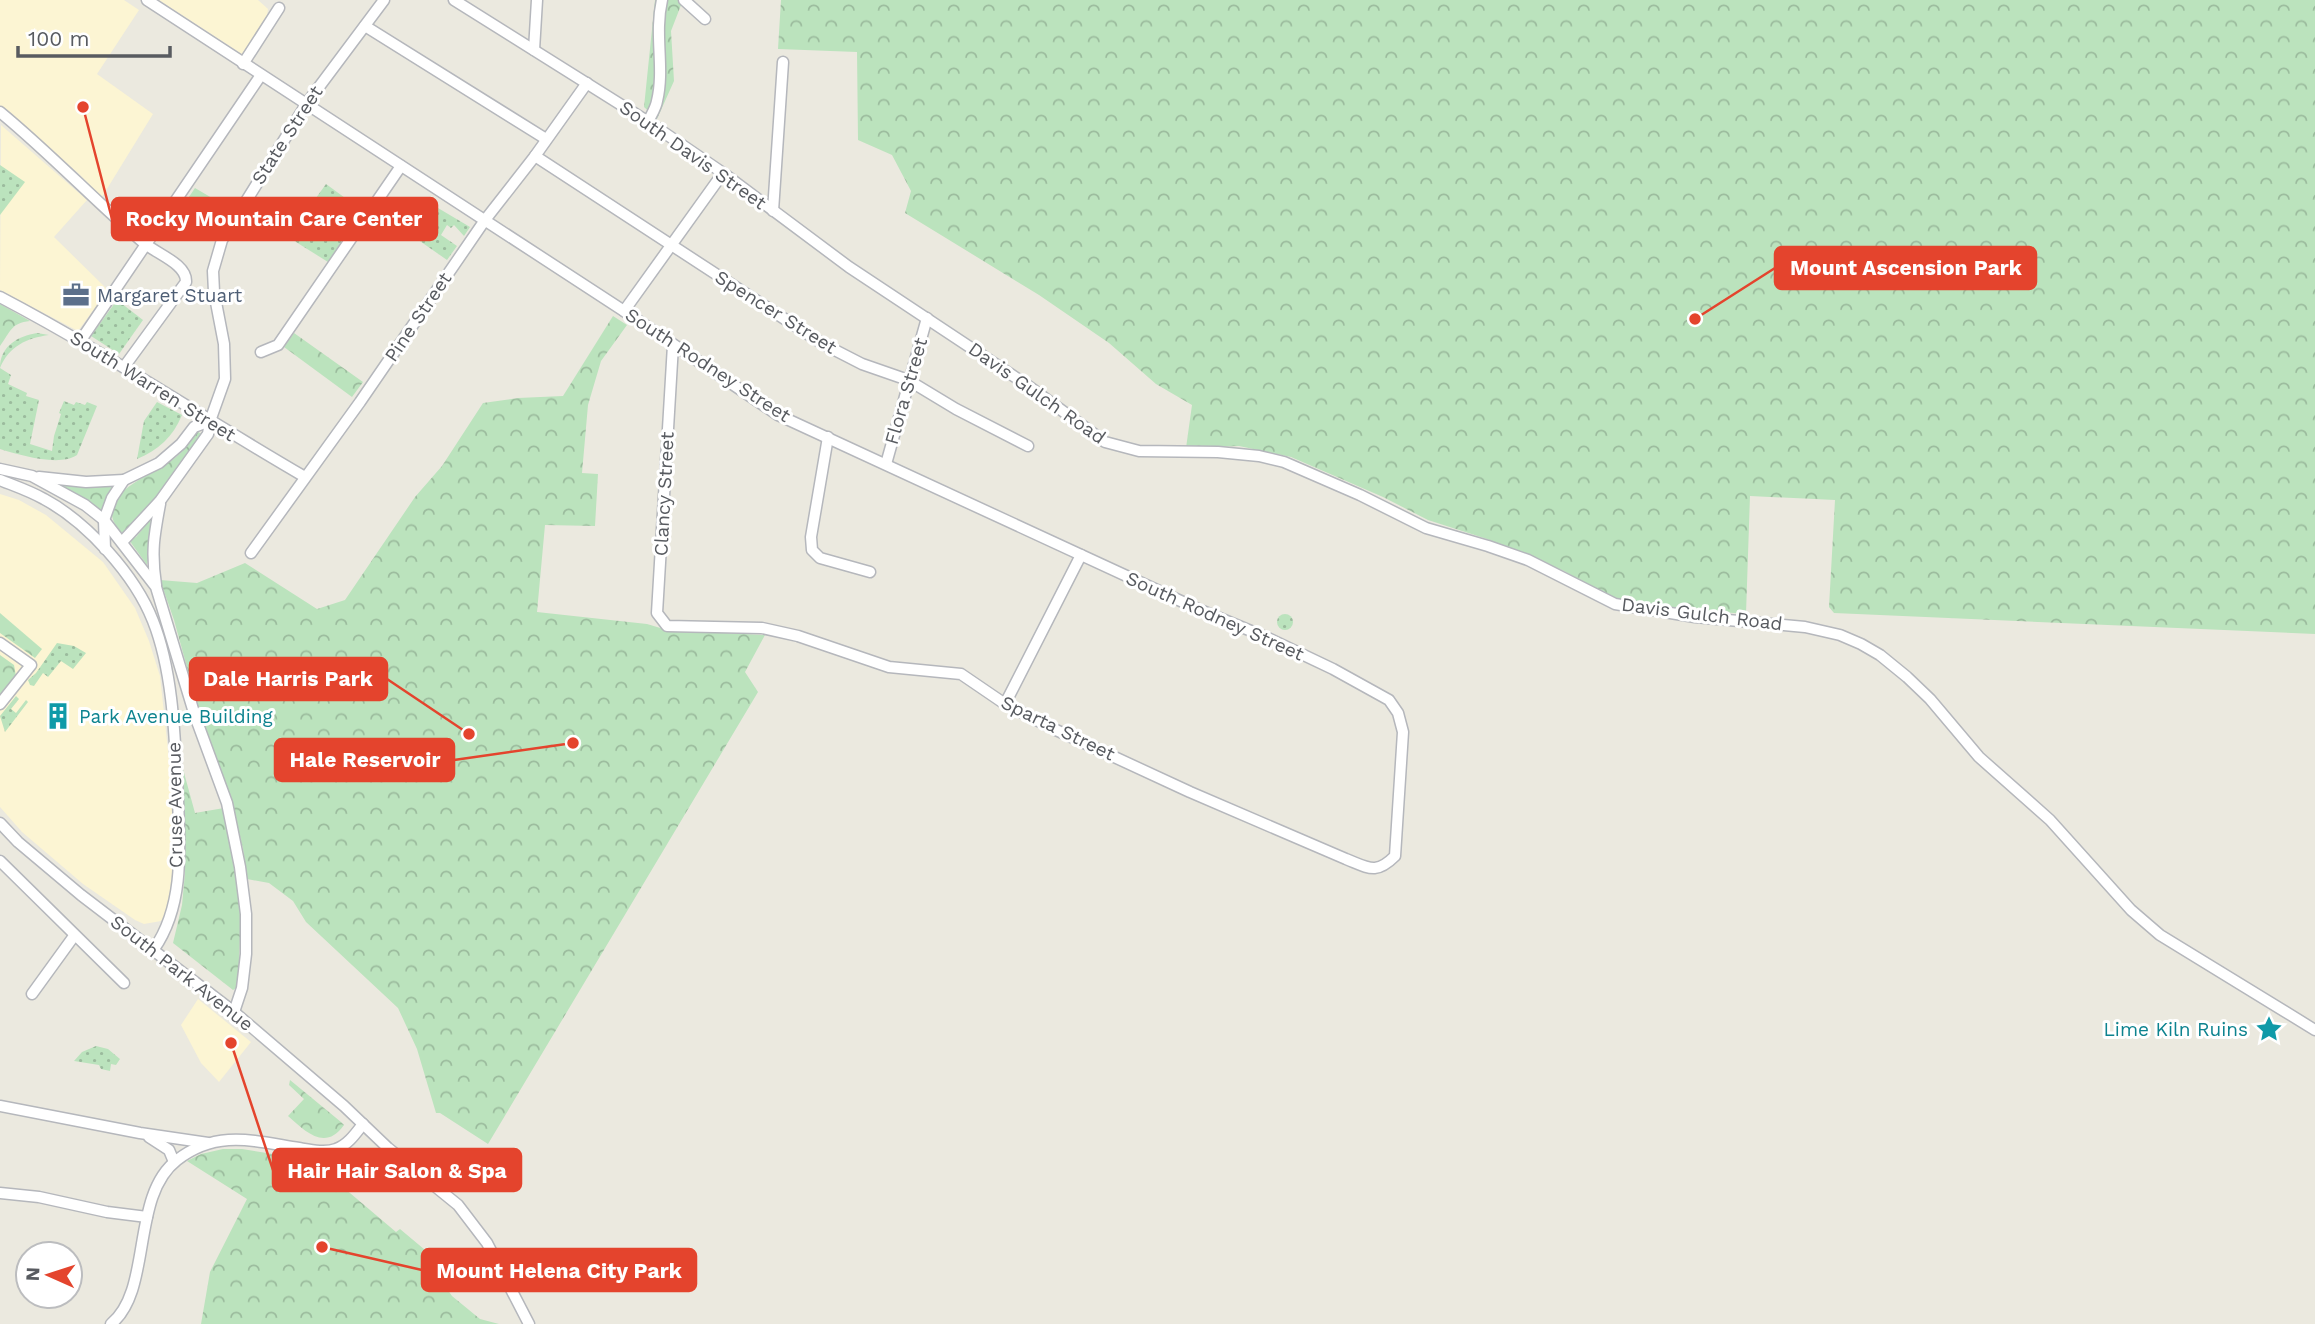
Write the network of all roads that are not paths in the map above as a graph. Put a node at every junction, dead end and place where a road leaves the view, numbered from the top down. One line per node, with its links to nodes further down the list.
1 (147, 0): 12 (street, South Rodney Street)
2 (384, 0): 9 (street, State Street)
3 (454, 0): 10 (street, South Davis Street)
4 (537, 0): 10 (street)
5 (662, 0): 17 (street)
6 (684, 0): 8 (street)
7 (279, 8): 12 (street)
8 (705, 19)
9 (365, 26): 15 (street, State Street); 18 (street)
10 (534, 50): 14 (street, South Davis Street)
11 (783, 62): 22 (street)
12 (243, 64): 13 (street, South Rodney Street)
13 (261, 75): 15 (street, South Rodney Street); 25 (street)
14 (587, 83): 17 (street, South Davis Street); 18 (street, Pine Street)
15 (307, 103): 20 (street, South Rodney Street); 34 (street, State Street)
16 (0, 112): 25 (street)
17 (648, 122): 21 (street, South Davis Street)
18 (546, 139): 19 (street, Pine Street)
19 (535, 156): 23 (street, Pine Street); 24 (street, Spencer Street)
20 (401, 166): 23 (street, South Rodney Street); 31 (street)
21 (723, 173): 22 (street, South Davis Street); 24 (street)
22 (773, 211): 28 (street, South Davis Street)
23 (485, 220): 27 (street, South Rodney Street); 40 (street, Pine Street)
24 (670, 244): 27 (street); 33 (street, Spencer Street)
25 (147, 246): 29 (street); 32 (street)
26 (0, 298): 29 (street, South Warren Street)
27 (624, 311): 30 (street, South Rodney Street)
28 (927, 318): 33 (street, Flora Street); 63 (street, Davis Gulch Road)
29 (81, 340): 32 (street, South Warren Street)
30 (673, 345): 35 (street, South Rodney Street); 51 (street, Clancy Street)
31 (261, 352)
32 (124, 368): 34 (street, South Warren Street)
33 (908, 380): 36 (street, Spencer Street); 37 (street, Flora Street)
34 (210, 421): 40 (street, South Warren Street); 42 (street); 43 (street, State Street)
35 (828, 437): 37 (street, South Rodney Street); 49 (street)
36 (1028, 446)
37 (886, 464): 48 (street, South Rodney Street)
38 (0, 469): 39 (street)
39 (32, 476): 42 (street); 44 (street)
40 (305, 477): 47 (street, Pine Street)
41 (0, 480): 45 (street, Cruse Avenue)
42 (124, 480): 44 (street)
43 (160, 501): 46 (street, State Street); 50 (street)
44 (104, 520): 45 (street); 46 (street)
45 (101, 542): 46 (street); 59 (street, Cruse Avenue)
46 (122, 542): 50 (street)
47 (251, 553)
48 (1081, 555): 54 (street); 57 (street, South Rodney Street)
49 (870, 572)
50 (156, 587): 62 (street, Cruse Avenue)
51 (680, 626): 54 (street, Sparta Street)
52 (0, 643): 53 (street)
53 (0, 704)
54 (1005, 704): 57 (street, Sparta Street)
55 (0, 822): 59 (street, South Park Avenue)
56 (0, 861): 58 (street)
57 (1384, 868)
58 (74, 936): 60 (street); 61 (street)
59 (154, 949): 62 (street, South Park Avenue)
60 (124, 983)
61 (32, 994)
62 (234, 1012): 65 (street, South Park Avenue)
63 (2315, 1030)
64 (0, 1106): 66 (street)
65 (363, 1124): 67 (street); 72 (street, South Park Avenue)
66 (140, 1133): 67 (street); 68 (street)
67 (210, 1143): 68 (street)
68 (174, 1162): 70 (street)
69 (0, 1193): 70 (street)
70 (147, 1217): 71 (street)
71 (111, 1324)
72 (529, 1324)

